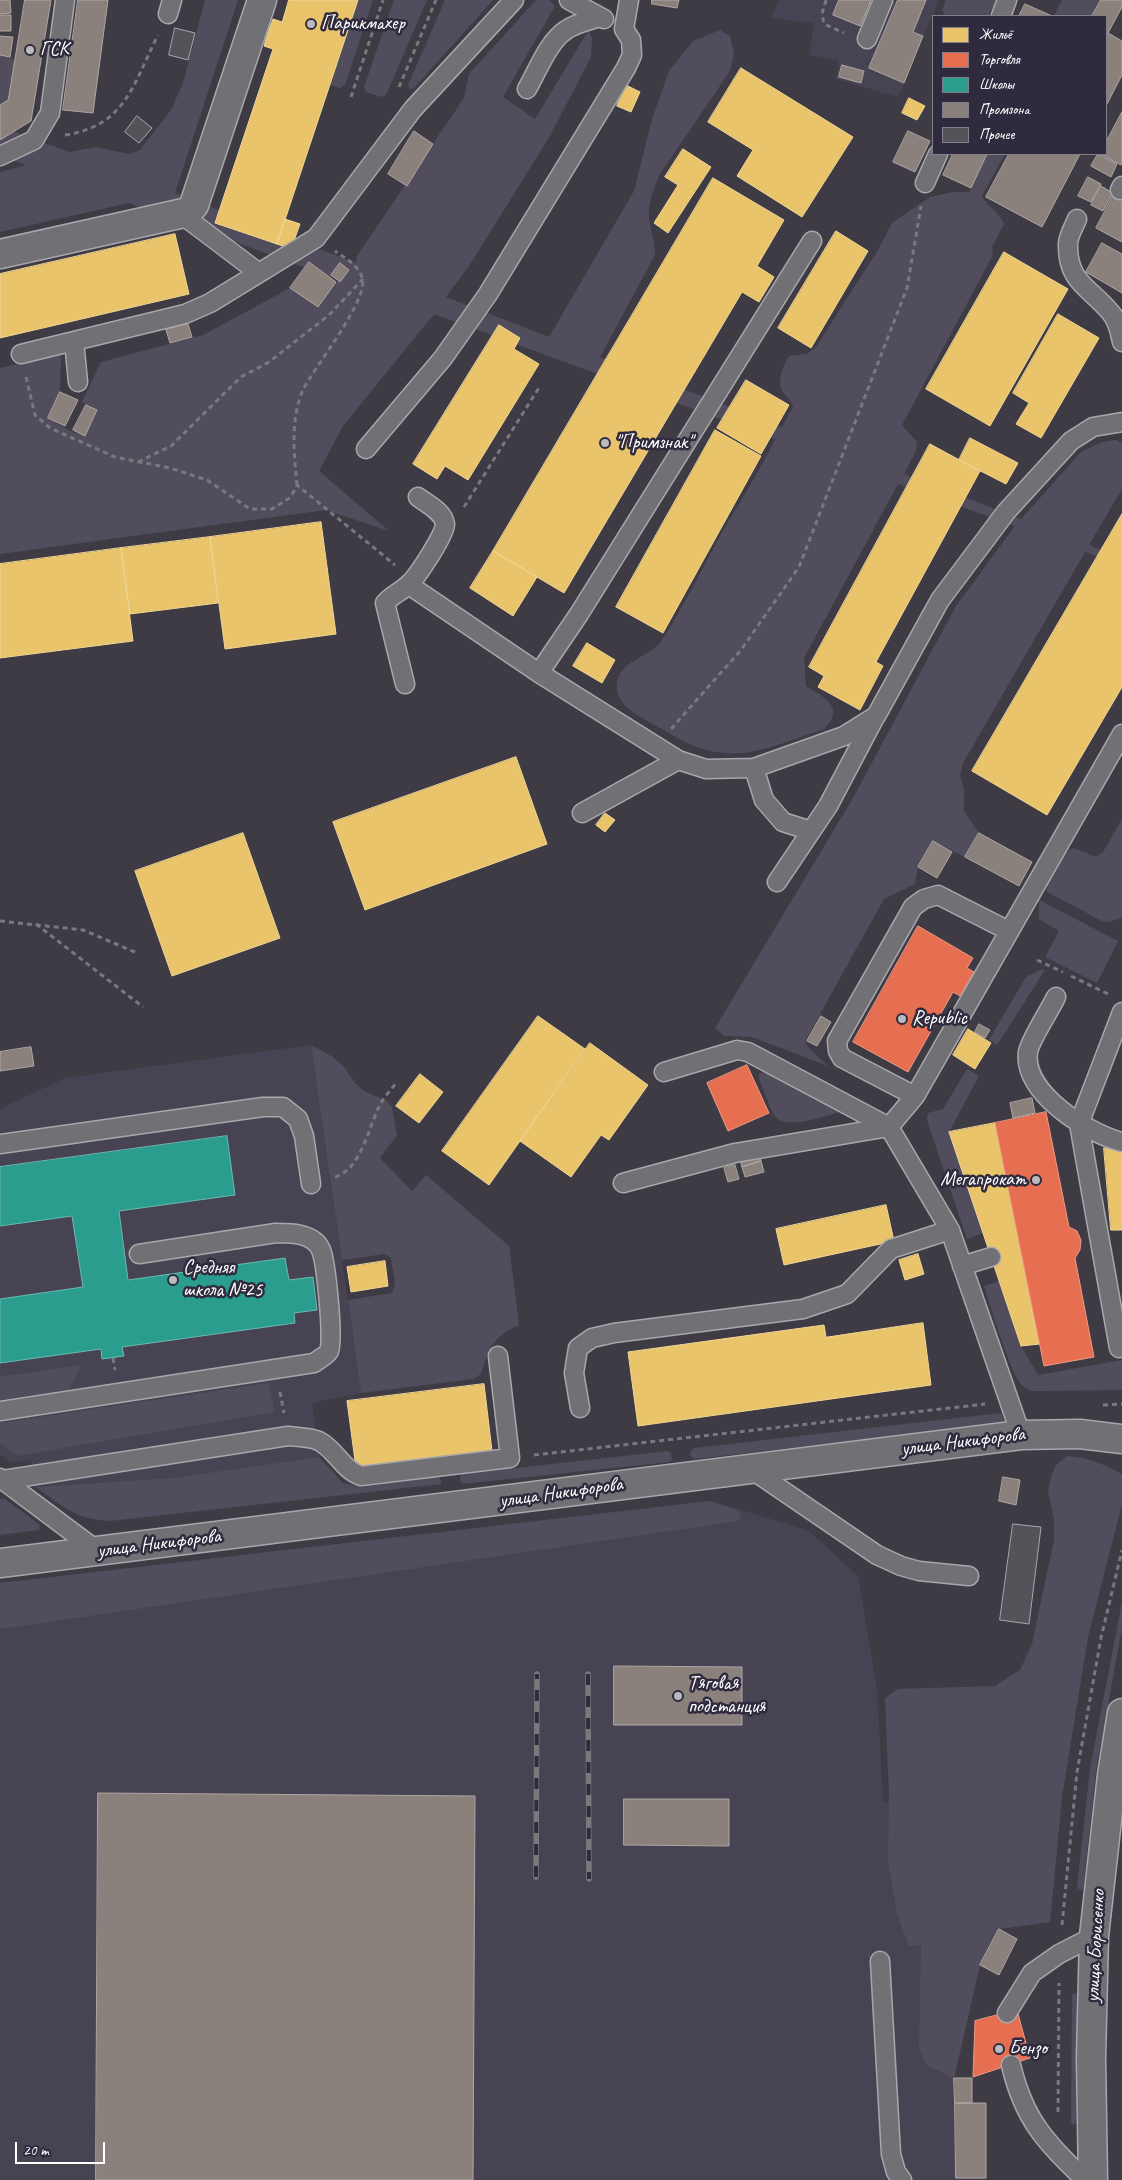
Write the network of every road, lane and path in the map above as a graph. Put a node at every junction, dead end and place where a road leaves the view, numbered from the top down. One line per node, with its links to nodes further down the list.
1 (65, 0): 19 (lane)
2 (262, 0): 23 (main road)
3 (383, 0): 18 (path)
4 (436, 0): 17 (path)
5 (514, 0): 28 (lane)
6 (569, 0): 13 (lane)
7 (629, 0): 14 (lane)
8 (826, 0): 15 (path)
9 (884, 0): 15 (lane)
10 (1008, 0): 12 (lane)
11 (170, 7): 19 (path)
12 (1001, 15)
13 (600, 17): 14 (lane); 16 (lane)
14 (624, 29): 36 (lane)
15 (867, 39)
16 (527, 89)
17 (397, 90)
18 (351, 97)
19 (34, 140): 21 (lane)
20 (938, 155): 22 (lane)
21 (0, 156)
22 (925, 183): 46 (path)
23 (181, 214): 27 (main road); 28 (lane)
24 (1077, 219): 31 (lane)
25 (812, 241): 42 (lane)
26 (335, 251): 29 (path)
27 (0, 254)
28 (259, 273): 30 (lane)
29 (363, 279): 37 (path); 38 (path)
30 (74, 341): 32 (lane); 33 (lane)
31 (1122, 342)
32 (21, 354): 37 (path)
33 (78, 382)
34 (540, 386): 40 (path)
35 (1122, 422): 44 (lane)
36 (366, 449)
37 (138, 462): 38 (path)
38 (297, 485): 41 (path)
39 (418, 497): 40 (lane)
40 (445, 524): 41 (lane)
41 (411, 581): 42 (lane); 43 (lane)
42 (539, 673): 46 (lane)
43 (404, 684)
44 (876, 716): 48 (lane); 50 (lane)
45 (1122, 734): 54 (lane)
46 (656, 746): 47 (lane)
47 (678, 760): 48 (lane); 49 (lane)
48 (754, 768): 50 (lane)
49 (582, 812)
50 (811, 831): 51 (lane)
51 (777, 882)
52 (0, 920): 53 (path)
53 (35, 923): 55 (path); 59 (path)
54 (1010, 931): 63 (lane); 63 (lane)
55 (135, 952)
56 (1037, 960): 57 (path)
57 (1114, 996)
58 (1056, 997): 64 (lane)
59 (143, 1007)
60 (1122, 1012): 64 (lane)
61 (664, 1072): 65 (lane)
62 (396, 1082): 69 (path)
63 (915, 1096): 65 (lane)
64 (1079, 1124): 66 (lane); 74 (lane)
65 (889, 1127): 68 (lane); 70 (lane)
66 (1122, 1142)
67 (0, 1144): 69 (lane)
68 (623, 1183)
69 (311, 1184)
70 (950, 1230): 73 (lane); 77 (lane)
71 (139, 1254): 78 (lane)
72 (991, 1257): 73 (lane)
73 (962, 1266): 79 (lane)
74 (1118, 1348)
75 (498, 1356): 81 (lane)
76 (992, 1403): 81 (path)
77 (580, 1408)
78 (0, 1411)
79 (1021, 1435): 80 (main road, улица Никифорова); 82 (main road, улица Никифорова)
80 (1122, 1439)
81 (510, 1458): 83 (lane)
82 (751, 1469): 84 (main road, улица Никифорова); 86 (lane)
83 (1, 1479): 84 (lane)
84 (99, 1552): 85 (main road, улица Никифорова)
85 (0, 1563)
86 (969, 1576)
87 (1122, 1713): 88 (main road, улица Борисенко)
88 (1117, 1776): 89 (main road, улица Борисенко)
89 (1094, 1936): 91 (lane); 95 (main road, улица Борисенко)
90 (880, 1961): 93 (lane)
91 (1008, 2013)
92 (1011, 2065): 94 (lane)
93 (902, 2180)
94 (1084, 2180)
95 (1093, 2180)

